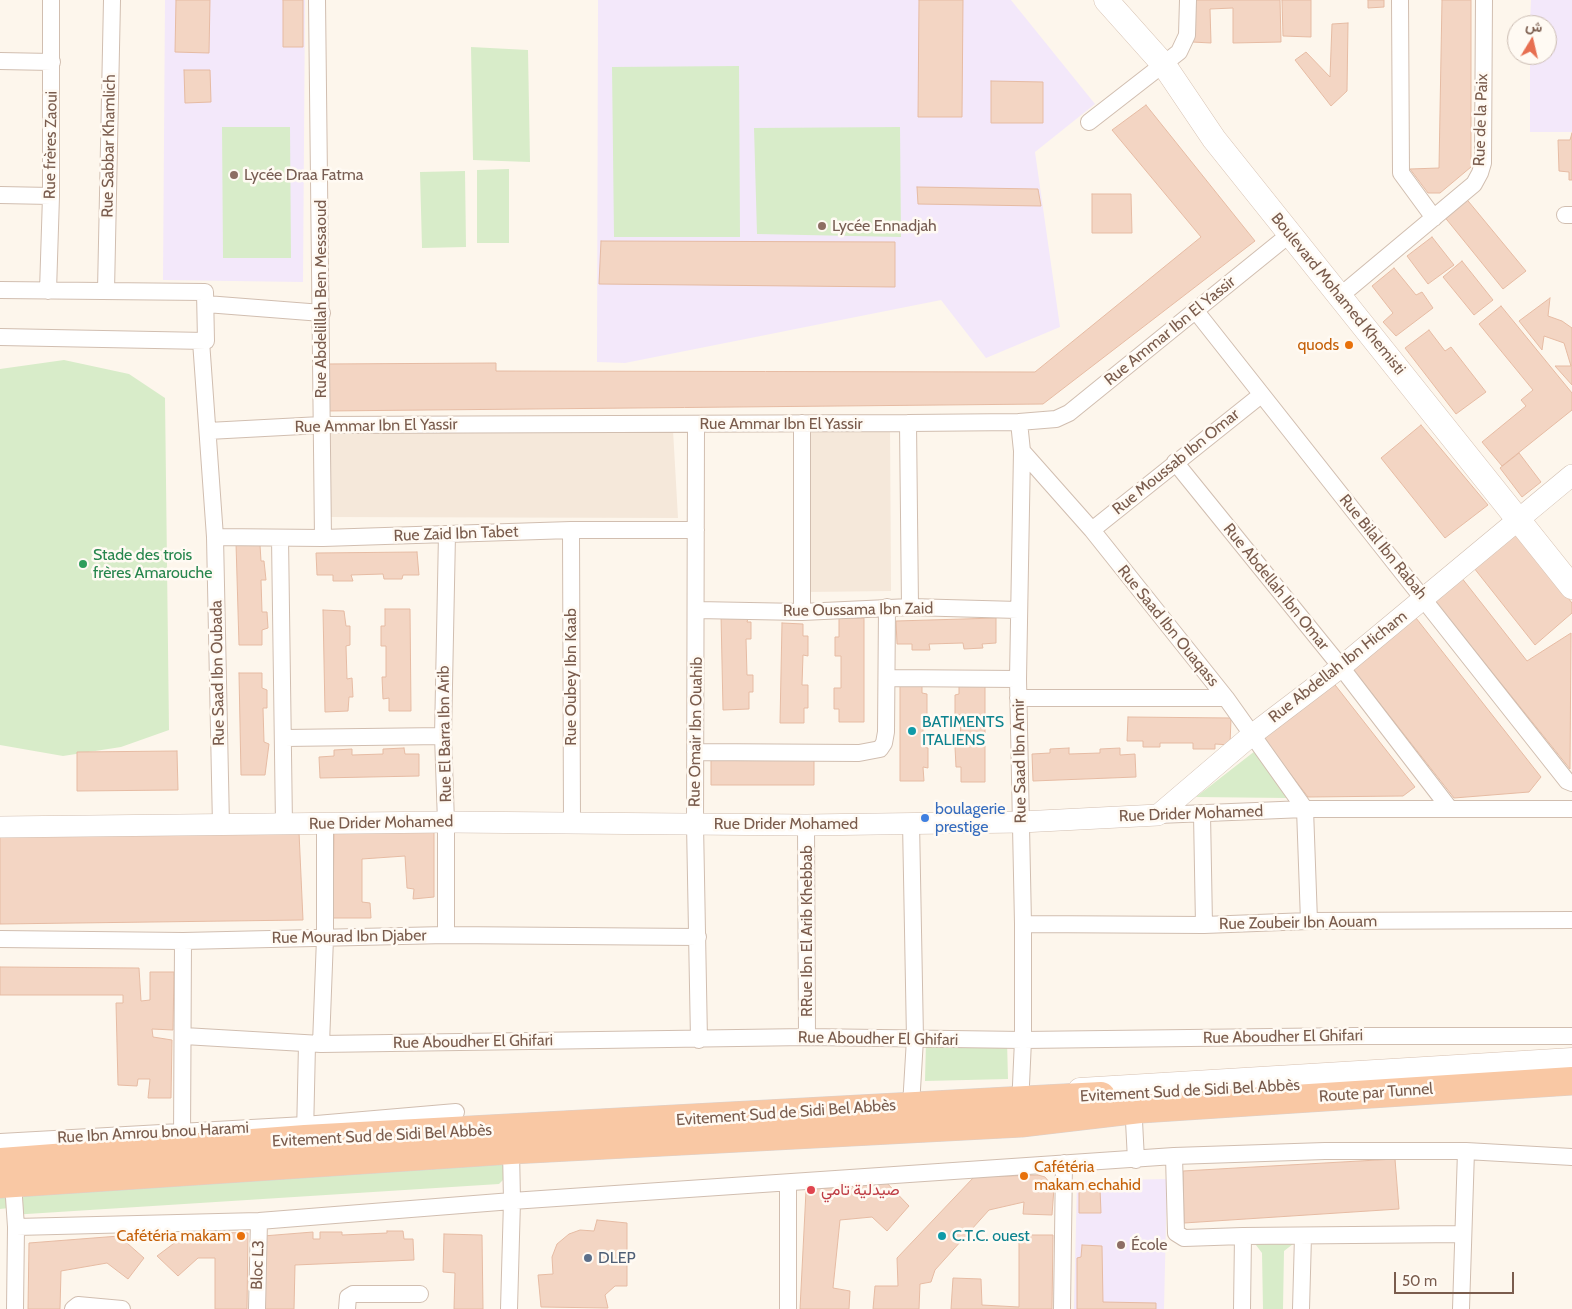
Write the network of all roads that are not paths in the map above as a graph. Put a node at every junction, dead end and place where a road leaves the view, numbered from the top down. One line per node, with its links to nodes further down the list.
1 (51, 0): 9 (street, Rue frères Zaoui)
2 (112, 0): 18 (street, Rue Sabbar Khamlich)
3 (317, 0): 22 (street, Rue Abdelillah Ben Messaoud)
4 (1106, 0): 10 (main road, Boulevard Mohamed Khemisti)
5 (1188, 0): 10 (street)
6 (1400, 0): 14 (street)
7 (1484, 0): 14 (street, Rue de la Paix)
8 (0, 61): 9 (street)
9 (52, 62): 13 (street, Rue frères Zaoui)
10 (1164, 65): 11 (street); 15 (main road, Boulevard Mohamed Khemisti)
11 (1090, 122)
12 (0, 195): 13 (street)
13 (51, 196): 17 (street, Rue frères Zaoui)
14 (1434, 218): 19 (street, Rue de la Paix)
15 (1290, 234): 19 (main road, Boulevard Mohamed Khemisti); 21 (street, Rue Ammar Ibn El Yassir)
16 (0, 290): 17 (street)
17 (48, 291): 18 (street)
18 (106, 291): 20 (street)
19 (1340, 296): 35 (main road, Boulevard Mohamed Khemisti)
20 (206, 304): 22 (street); 24 (street, Rue Saad Ibn Oubada)
21 (1195, 310): 25 (street, Rue Bilal Ibn Rabah); 26 (street, Rue Ammar Ibn El Yassir)
22 (322, 312): 30 (street, Rue Abdelillah Ben Messaoud)
23 (0, 337): 24 (street)
24 (201, 341): 31 (street, Rue Saad Ibn Oubada)
25 (1261, 395): 33 (street, Rue Moussab Ibn Omar); 44 (street, Rue Bilal Ibn Rabah)
26 (1019, 422): 28 (street, Rue Ammar Ibn El Yassir); 32 (street, Rue Saad Ibn Amir)
27 (802, 423): 28 (street, Rue Ammar Ibn El Yassir); 29 (street, Rue Ammar Ibn El Yassir); 49 (street)
28 (908, 423): 46 (street)
29 (696, 424): 30 (street, Rue Ammar Ibn El Yassir); 37 (street, Rue Omair Ibn Ouahib)
30 (321, 425): 31 (street, Rue Ammar Ibn El Yassir); 42 (street, Rue Abdelillah Ben Messaoud)
31 (208, 430): 40 (street, Rue Saad Ibn Oubada)
32 (1022, 451): 38 (street, Rue Saad Ibn Ouaqass); 48 (street, Rue Saad Ibn Amir)
33 (1175, 462): 38 (street, Rue Moussab Ibn Omar); 50 (street, Rue Abdellah Ibn Omar)
34 (1572, 475): 35 (street, Rue Abdellah Ibn Hicham)
35 (1517, 519): 43 (main road, Boulevard Mohamed Khemisti); 44 (street, Rue Abdellah Ibn Hicham)
36 (572, 530): 37 (street, Rue Zaid Ibn Tabet); 39 (street, Rue Zaid Ibn Tabet); 69 (street, Rue Oubey Ibn Kaab)
37 (696, 530): 47 (street, Rue Omair Ibn Ouahib)
38 (1092, 530): 54 (street, Rue Saad Ibn Ouaqass)
39 (447, 534): 42 (street, Rue Zaid Ibn Tabet); 56 (street, Rue El Barra Ibn Arib)
40 (215, 537): 41 (street, Rue Zaid Ibn Tabet); 73 (street, Rue Saad Ibn Oubada)
41 (280, 538): 42 (street, Rue Zaid Ibn Tabet); 57 (street)
42 (323, 538)
43 (1572, 587)
44 (1424, 598): 50 (street, Rue Abdellah Ibn Hicham); 59 (street, Rue Bilal Ibn Rabah)
45 (887, 607): 46 (street, Rue Oussama Ibn Zaid); 49 (street, Rue Oussama Ibn Zaid); 51 (street)
46 (910, 607): 48 (street, Rue Oussama Ibn Zaid)
47 (697, 610): 49 (street, Rue Oussama Ibn Zaid); 58 (street, Rue Omair Ibn Ouahib)
48 (1018, 610): 52 (street, Rue Saad Ibn Amir)
49 (802, 612)
50 (1341, 667): 55 (street, Rue Abdellah Ibn Hicham); 60 (street, Rue Abdellah Ibn Omar)
51 (888, 678): 52 (street); 58 (street)
52 (1018, 679): 53 (street, Rue Saad Ibn Amir)
53 (1018, 698): 54 (street); 67 (street, Rue Saad Ibn Amir)
54 (1226, 698): 55 (street, Rue Saad Ibn Ouaqass)
55 (1254, 734): 61 (street, Rue Saad Ibn Ouaqass); 64 (street, Rue Abdellah Ibn Hicham)
56 (443, 736): 57 (street); 65 (street, Rue El Barra Ibn Arib)
57 (284, 738): 71 (street)
58 (695, 752): 70 (street, Rue Omair Ibn Ouahib)
59 (1572, 784)
60 (1450, 808): 61 (street, Rue Drider Mohamed); 62 (street, Rue Drider Mohamed)
61 (1306, 809): 63 (street, Rue Drider Mohamed); 76 (street)
62 (1572, 809)
63 (1202, 814): 64 (street, Rue Drider Mohamed); 78 (street)
64 (1158, 815): 67 (street, Rue Drider Mohamed)
65 (446, 822): 68 (street, Rue Drider Mohamed); 69 (street, Rue Drider Mohamed); 79 (street, Rue El Barra Ibn Arib)
66 (911, 822): 67 (street, Rue Drider Mohamed); 72 (street, Rue Drider Mohamed); 87 (street)
67 (1021, 822): 77 (street, Rue Saad Ibn Amir)
68 (325, 823): 71 (street, Rue Drider Mohamed); 81 (street)
69 (572, 823): 70 (street, Rue Drider Mohamed)
70 (695, 824): 72 (street, Rue Drider Mohamed); 80 (street, Rue Omair Ibn Ouahib)
71 (284, 825): 73 (street, Rue Drider Mohamed)
72 (806, 825): 86 (street, RRue Ibn El Arib Khebbab)
73 (221, 826): 74 (street, Rue Drider Mohamed)
74 (0, 827)
75 (1572, 920): 76 (street, Rue Zoubeir Ibn Aouam)
76 (1309, 921): 78 (street, Rue Zoubeir Ibn Aouam)
77 (1023, 924): 78 (street, Rue Zoubeir Ibn Aouam); 89 (street, Rue Saad Ibn Amir)
78 (1204, 925)
79 (446, 935): 80 (street, Rue Mourad Ibn Djaber); 81 (street, Rue Mourad Ibn Djaber)
80 (698, 936): 88 (street, Rue Omair Ibn Ouahib)
81 (325, 938): 83 (street, Rue Mourad Ibn Djaber); 90 (street)
82 (0, 939): 83 (street, Rue Mourad Ibn Djaber)
83 (183, 942): 84 (street)
84 (184, 1036): 90 (street, Rue Aboudher El Ghifari); 100 (street)
85 (1572, 1036): 89 (street, Rue Aboudher El Ghifari)
86 (807, 1037): 87 (street, Rue Aboudher El Ghifari); 88 (street, Rue Aboudher El Ghifari)
87 (915, 1039): 89 (street, Rue Aboudher El Ghifari); 95 (street)
88 (699, 1040): 90 (street, Rue Aboudher El Ghifari)
89 (1024, 1040): 96 (street, Rue Saad Ibn Amir)
90 (314, 1044): 99 (street)
91 (1572, 1060): 96 (main road)
92 (1572, 1068): 96 (highway, Evitement Sud de Sidi Bel Abbès)
93 (1572, 1080): 96 (highway, Route par Tunnel)
94 (1572, 1087): 98 (main road)
95 (911, 1106): 96 (highway, Evitement Sud de Sidi Bel Abbès); 99 (highway, Evitement Sud de Sidi Bel Abbès)
96 (1026, 1111): 98 (main road); 102 (highway, Evitement Sud de Sidi Bel Abbès)
97 (456, 1112): 99 (street)
98 (1134, 1120): 106 (street)
99 (305, 1132): 100 (highway, Evitement Sud de Sidi Bel Abbès)
100 (182, 1140): 101 (street, Rue Ibn Amrou bnou Harami); 108 (highway, Evitement Sud de Sidi Bel Abbès)
101 (0, 1142)
102 (511, 1150): 108 (highway, Evitement Sud de Sidi Bel Abbès); 110 (street)
103 (1466, 1151): 104 (street); 105 (street); 113 (street)
104 (1174, 1156): 106 (street); 114 (street)
105 (1572, 1156)
106 (1136, 1160): 107 (street)
107 (1064, 1163): 109 (street); 124 (street)
108 (4, 1176): 112 (street)
109 (788, 1182): 110 (street); 123 (street)
110 (512, 1201): 111 (street); 122 (street)
111 (259, 1222): 112 (street); 120 (street, Bloc L3)
112 (16, 1227): 117 (street)
113 (1463, 1234): 115 (street); 127 (street)
114 (1243, 1236): 115 (street); 125 (street)
115 (1303, 1236): 126 (street)
116 (420, 1294): 121 (street)
117 (15, 1309)
118 (73, 1309): 119 (street)
119 (122, 1309)
120 (257, 1309)
121 (347, 1309)
122 (509, 1309)
123 (788, 1309)
124 (1062, 1309)
125 (1242, 1309)
126 (1301, 1309)
127 (1461, 1309)

